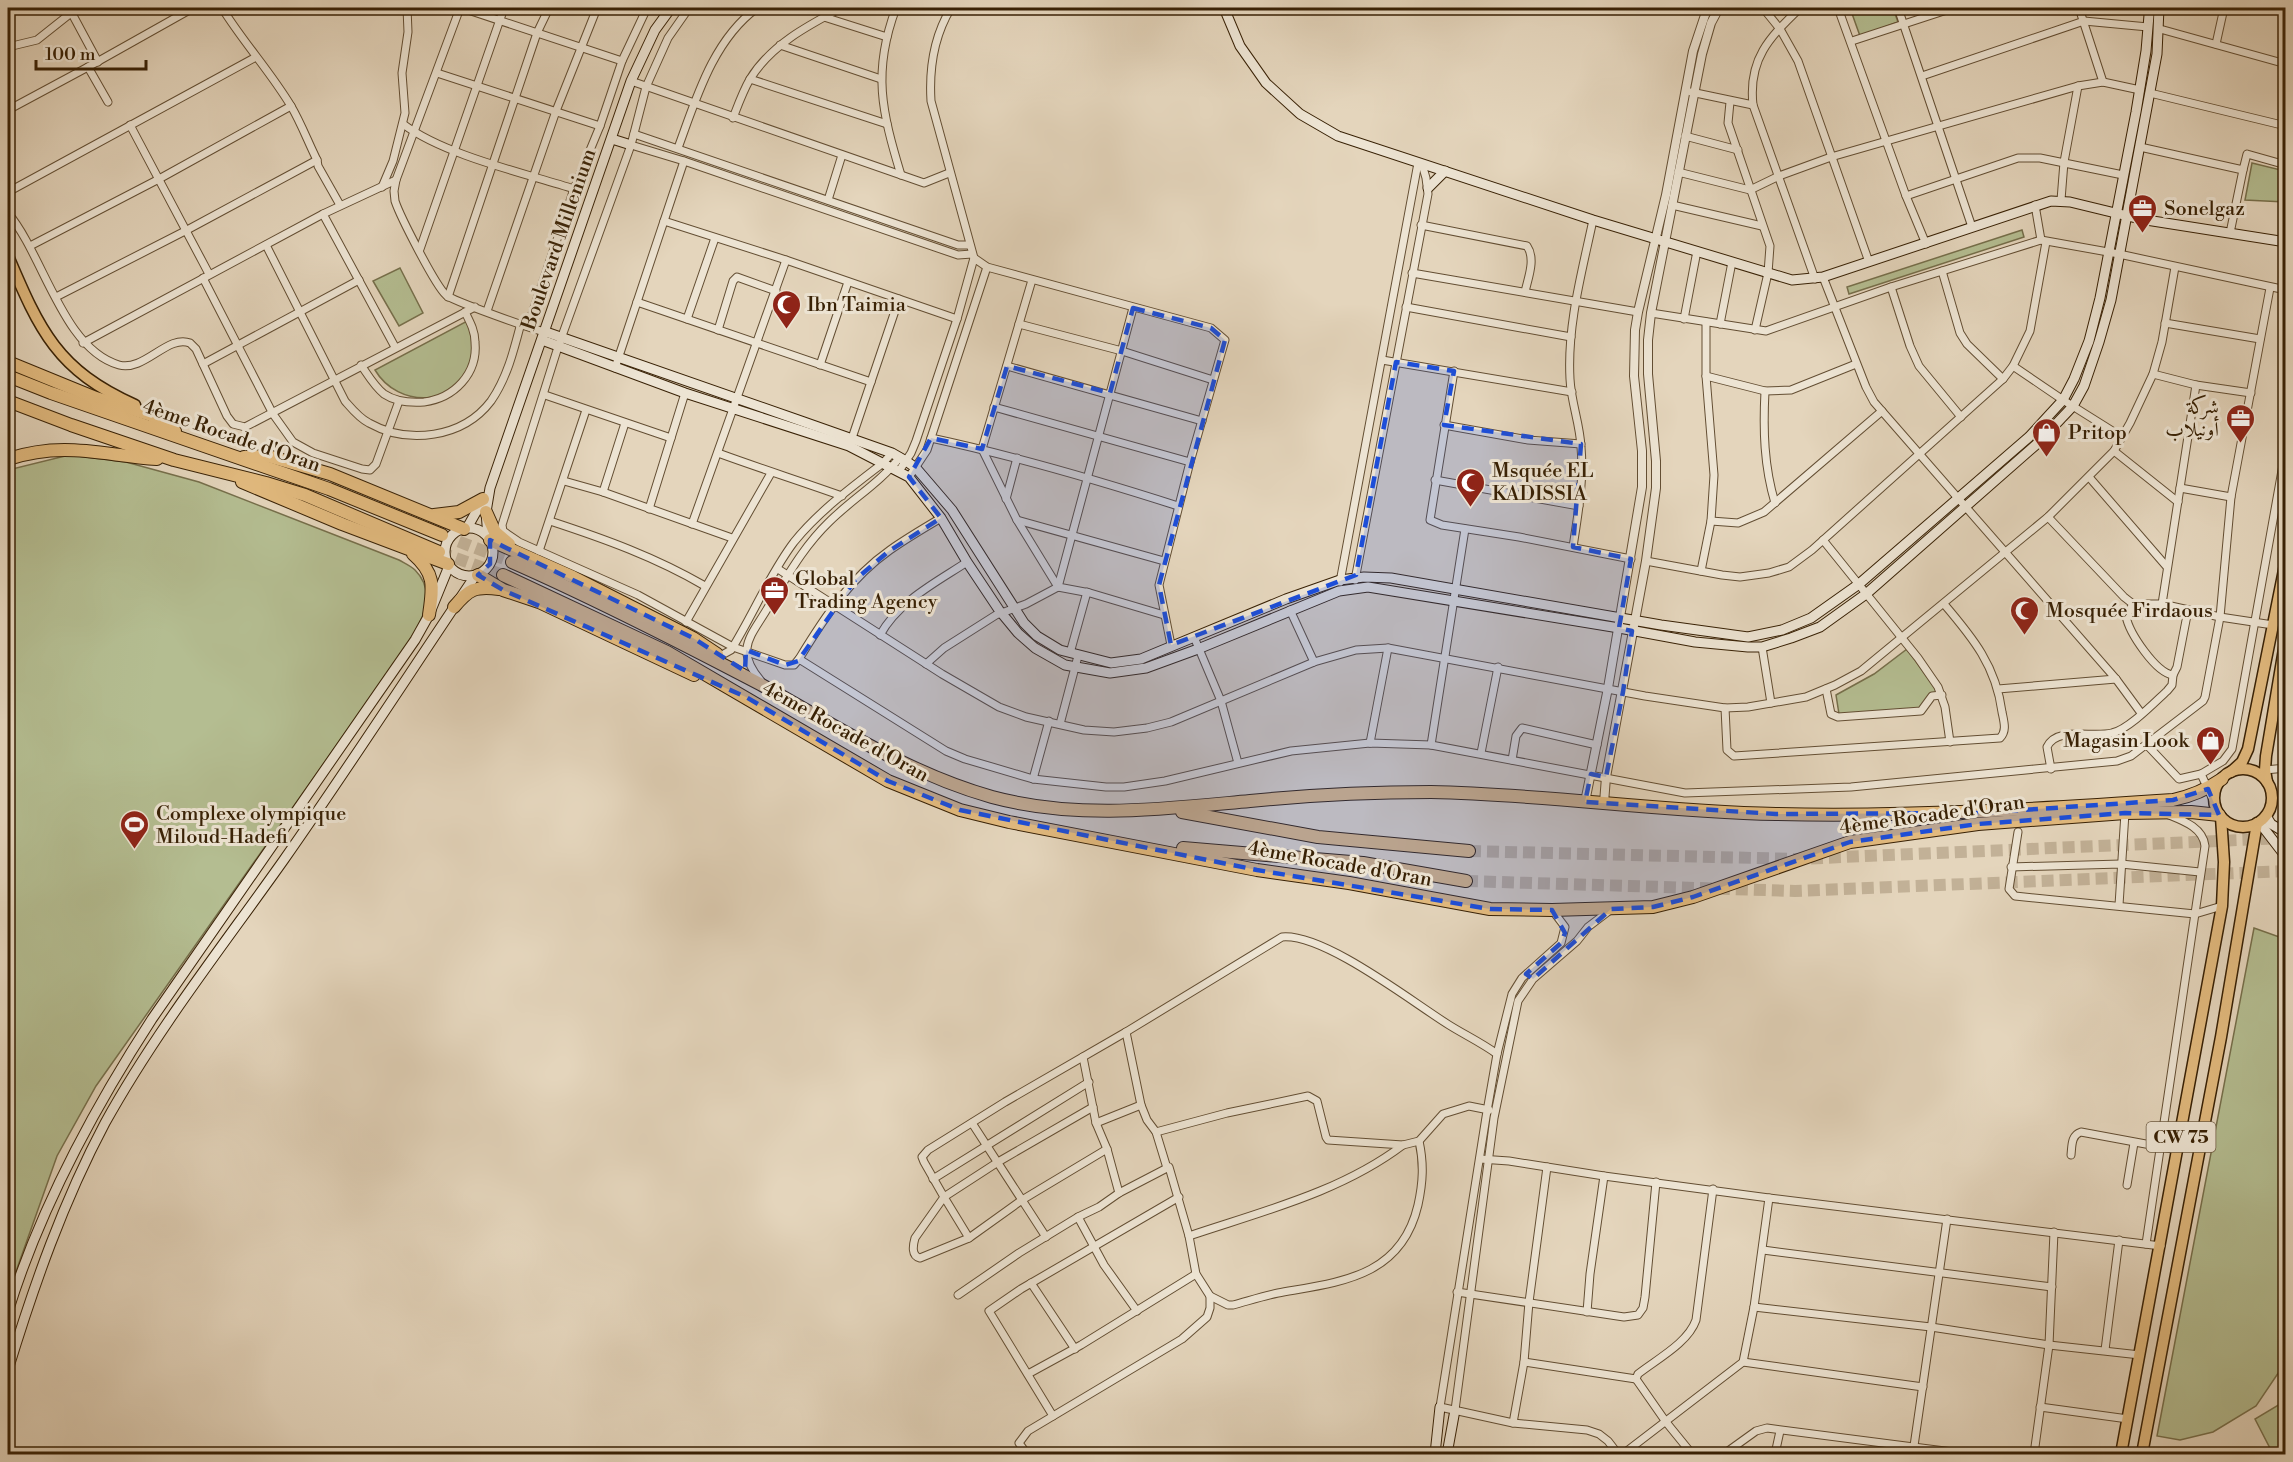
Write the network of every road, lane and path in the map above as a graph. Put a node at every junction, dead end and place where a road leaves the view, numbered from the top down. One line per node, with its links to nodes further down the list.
1 (193, 8): 44 (street)
2 (222, 8): 42 (street)
3 (407, 8): 67 (street)
4 (461, 8): 29 (street); 47 (street)
5 (504, 8): 29 (street)
6 (549, 8): 35 (street)
7 (597, 8): 41 (street)
8 (647, 8): 43 (street)
9 (671, 8): 51 (main road, Boulevard Millenium)
10 (689, 8): 55 (street)
11 (757, 8): 61 (street)
12 (841, 8): 28 (street)
13 (896, 8): 36 (street)
14 (951, 8): 94 (street)
15 (1224, 8): 89 (main road)
16 (1709, 8): 56 (street)
17 (1719, 8): 56 (street)
18 (1763, 8): 34 (street)
19 (1800, 8): 34 (street)
20 (1838, 8): 37 (street)
21 (1898, 8): 31 (street)
22 (1953, 8): 31 (street)
23 (2079, 8): 30 (street)
24 (2147, 8): 32 (main road)
25 (2159, 8): 33 (main road)
26 (2224, 8): 38 (street)
27 (70, 10): 40 (street); 44 (street)
28 (824, 17): 36 (street); 39 (street)
29 (499, 20): 35 (street); 53 (street)
30 (2084, 21): 32 (street); 48 (street); 52 (street)
31 (1904, 23): 37 (street); 48 (street)
32 (2148, 27): 57 (main road)
33 (2160, 28): 38 (street); 57 (main road)
34 (1780, 29): 62 (street); 84 (street)
35 (537, 33): 41 (street); 58 (street)
36 (887, 37): 50 (street)
37 (1852, 41): 77 (street)
38 (2216, 44): 45 (street)
39 (780, 45): 49 (street); 50 (street)
40 (8, 47)
41 (580, 47): 43 (street); 65 (street)
42 (256, 57): 63 (street); 69 (street)
43 (621, 61): 70 (street)
44 (98, 62): 46 (street)
45 (2286, 64)
46 (88, 67): 59 (street); 64 (street)
47 (437, 73): 53 (street); 73 (street)
48 (1922, 76): 72 (street)
49 (750, 79): 66 (street); 68 (street)
50 (881, 79): 68 (street)
51 (632, 81): 55 (street); 76 (main road, Boulevard Millenium)
52 (2103, 82): 54 (street); 57 (street)
53 (477, 86): 58 (street); 82 (street)
54 (2078, 86): 72 (street); 87 (street)
55 (646, 87): 61 (street); 74 (street)
56 (1690, 92): 60 (street); 75 (street); 127 (street)
57 (2145, 92): 71 (street); 79 (main road); 96 (main road)
58 (514, 98): 65 (street); 88 (street)
59 (108, 102)
60 (1730, 102): 62 (street); 81 (street)
61 (694, 105): 66 (street); 80 (street)
62 (1753, 105): 98 (street)
63 (291, 106): 85 (street); 99 (street)
64 (8, 110)
65 (556, 111): 70 (street); 97 (street)
66 (733, 118): 83 (street)
67 (403, 124): 73 (street); 102 (street)
68 (886, 124): 95 (street)
69 (130, 125): 99 (street); 106 (street)
70 (600, 126): 104 (street)
71 (2286, 126)
72 (1940, 127): 77 (street); 100 (street)
73 (415, 133): 82 (street); 101 (street)
74 (634, 134): 78 (street); 80 (street)
75 (1685, 136): 81 (street); 93 (street)
76 (612, 139): 78 (main road); 182 (main road, Boulevard Millenium)
77 (1887, 142): 84 (street); 108 (street)
78 (631, 145): 86 (street); 186 (street)
79 (2140, 147): 91 (street); 118 (main road)
80 (678, 148): 107 (street)
81 (1738, 150): 105 (street)
82 (456, 151): 88 (street); 134 (street)
83 (842, 155): 95 (street); 109 (street)
84 (1831, 157): 98 (street); 142 (street)
85 (317, 160): 111 (street); 124 (street)
86 (684, 161): 112 (street); 120 (street)
87 (2064, 162): 96 (street); 100 (street); 110 (street)
88 (494, 164): 97 (street); 159 (street)
89 (1420, 164): 92 (main road); 103 (street); 192 (street)
90 (2286, 165): 91 (street)
91 (2243, 170): 125 (street)
92 (1445, 171): 103 (main road); 119 (main road)
93 (1678, 172): 105 (street); 113 (street)
94 (949, 173): 95 (street); 132 (street)
95 (901, 175)
96 (2123, 175): 116 (main road)
97 (533, 176): 104 (street); 168 (street)
98 (1779, 176): 105 (street); 149 (street)
99 (159, 179): 124 (street); 133 (street)
100 (1956, 179): 108 (street); 123 (street)
101 (396, 180): 102 (street); 134 (street)
102 (382, 188): 111 (street)
103 (1428, 188): 121 (street)
104 (574, 189): 179 (street)
105 (1750, 190): 122 (street)
106 (8, 192)
107 (813, 195): 109 (street); 112 (street)
108 (1906, 196): 130 (street)
109 (828, 200): 132 (street)
110 (2061, 200): 114 (main road); 116 (main road)
111 (340, 205): 117 (street)
112 (810, 205): 139 (street)
113 (1672, 205): 122 (street); 127 (street)
114 (2035, 205): 123 (main road); 128 (street)
115 (8, 213): 133 (street)
116 (2116, 213): 118 (main road); 136 (main road)
117 (323, 214): 131 (street); 150 (street)
118 (2127, 216): 125 (main road); 137 (main road)
119 (1593, 220): 127 (main road); 161 (street)
120 (664, 221): 126 (street); 162 (street)
121 (1421, 225): 146 (street); 157 (street)
122 (1762, 226): 147 (street)
123 (1972, 227): 130 (main road)
124 (187, 230): 148 (street); 158 (street)
125 (2230, 233): 129 (main road)
126 (715, 238): 140 (street); 172 (street)
127 (1659, 240): 135 (main road); 170 (street); 171 (street)
128 (2044, 241): 136 (street); 145 (street); 200 (street)
129 (2286, 242)
130 (1926, 244): 142 (main road)
131 (266, 245): 148 (street); 167 (street)
132 (969, 245): 139 (street)
133 (30, 246): 158 (street)
134 (420, 249): 159 (street)
135 (1697, 251): 141 (main road); 174 (street)
136 (2108, 253): 137 (street); 218 (main road)
137 (2119, 254): 144 (street); 221 (main road)
138 (8, 256): 229 (main road)
139 (973, 256): 143 (street); 173 (street)
140 (786, 260): 152 (street); 156 (street)
141 (1732, 262): 147 (main road); 178 (street)
142 (1869, 262): 149 (main road)
143 (987, 267): 151 (street); 238 (street)
144 (2175, 267): 154 (street); 176 (street)
145 (1942, 271): 153 (street); 206 (street)
146 (1412, 273): 157 (street); 164 (street)
147 (1768, 273): 149 (main road); 181 (street)
148 (206, 276): 185 (street); 188 (street)
149 (1819, 278): 166 (street)
150 (359, 280): 167 (street); 189 (street)
151 (1032, 280): 165 (street); 177 (street)
152 (849, 282): 160 (street); 196 (street)
153 (1891, 287): 166 (street); 230 (street)
154 (2270, 288): 155 (street); 184 (street)
155 (2286, 290)
156 (776, 291): 180 (street); 187 (street)
157 (1525, 292): 161 (street)
158 (56, 297): 185 (street)
159 (448, 297): 163 (street)
160 (899, 299): 173 (street); 209 (street)
161 (1576, 301): 170 (street); 183 (street)
162 (637, 302): 172 (street); 191 (street)
163 (475, 307): 168 (street); 169 (street)
164 (1406, 307): 183 (street); 194 (street)
165 (1133, 308): 190 (street); 208 (street)
166 (1835, 308): 181 (street); 197 (street)
167 (300, 311): 188 (street); 207 (street)
168 (487, 311): 179 (street)
169 (465, 312): 189 (street); 220 (street)
170 (1638, 312): 296 (street)
171 (1651, 313): 174 (street); 299 (street)
172 (687, 319): 180 (street)
173 (957, 319): 247 (street)
174 (1684, 319): 175 (street)
175 (1706, 322): 178 (street); 205 (street)
176 (2165, 323): 184 (street); 203 (street)
177 (1019, 324): 190 (street); 199 (street)
178 (1720, 324): 181 (street)
179 (528, 327): 182 (street); 234 (street)
180 (718, 330): 187 (street)
181 (1755, 330)
182 (544, 336): 186 (main road); 264 (main road, Boulevard Millenium)
183 (1571, 337): 212 (street)
184 (2259, 339): 215 (street)
185 (83, 343): 195 (street)
186 (560, 343): 191 (main road); 201 (main road); 216 (street)
187 (755, 343): 196 (street); 217 (street)
188 (237, 344): 195 (street); 228 (street)
189 (395, 347): 198 (street)
190 (1122, 351): 208 (street); 214 (street)
191 (618, 358): 201 (street); 217 (main road)
192 (1382, 360): 194 (street); 310 (street)
193 (8, 362): 229 (highway)
194 (1396, 362): 202 (street); 309 (street)
195 (203, 364): 228 (street)
196 (820, 364): 209 (street)
197 (1856, 364): 211 (street); 226 (street)
198 (361, 365): 207 (street); 220 (street)
199 (1007, 366): 214 (street); 222 (street)
200 (2013, 366): 206 (street); 218 (street)
201 (615, 368): 213 (main road)
202 (1454, 371): 212 (street); 233 (street)
203 (2153, 374): 210 (street); 236 (street)
204 (8, 376): 239 (highway, 4ème Rocade d'Oran)
205 (1706, 376): 211 (street); 280 (street)
206 (2003, 379): 230 (street)
207 (335, 380): 228 (street); 234 (street)
208 (1213, 380): 231 (street)
209 (871, 381): 240 (street)
210 (2196, 385): 215 (street); 262 (street)
211 (1765, 391): 270 (street)
212 (1572, 392): 241 (street)
213 (685, 393): 223 (main road); 237 (street)
214 (1110, 393): 231 (street); 235 (street)
215 (2251, 393): 266 (street)
216 (544, 394): 224 (street); 292 (street)
217 (737, 398): 223 (street); 240 (main road)
218 (2063, 400): 221 (street); 267 (main road)
219 (8, 401): 227 (highway, 4ème Rocade d'Oran)
220 (399, 401): 234 (street)
221 (2073, 406): 236 (street); 273 (main road)
222 (994, 407): 235 (street); 243 (street)
223 (733, 408): 240 (main road); 245 (street)
224 (586, 410): 232 (street); 261 (street)
225 (8, 411): 227 (highway)
226 (1882, 411): 246 (street); 270 (street)
227 (38, 412): 251 (highway, 4ème Rocade d'Oran)
228 (273, 414): 234 (street)
229 (150, 416): 239 (highway)
230 (1961, 417): 246 (street)
231 (1202, 420): 252 (street)
232 (625, 423): 237 (street); 263 (street)
233 (1444, 425): 241 (street); 260 (street)
234 (387, 431)
235 (1098, 436): 252 (street); 258 (street)
236 (2122, 437): 244 (street)
237 (671, 438): 274 (street)
238 (931, 438): 243 (street); 254 (street)
239 (186, 439): 248 (highway, 4ème Rocade d'Oran)
240 (850, 442): 247 (main road); 253 (main road)
241 (1581, 444): 272 (street)
242 (2286, 448): 336 (street)
243 (982, 449): 249 (street); 268 (street)
244 (2114, 451): 259 (street); 269 (street)
245 (718, 453): 256 (street); 282 (street)
246 (1919, 453): 267 (street); 289 (street)
247 (899, 457): 253 (street); 253 (street); 254 (main road)
248 (240, 458): 276 (highway); 285 (highway, 4ème Rocade d'Oran)
249 (1017, 458): 258 (street); 268 (street)
250 (8, 459): 251 (highway)
251 (174, 460): 255 (highway, 4ème Rocade d'Oran)
252 (1190, 462): 271 (street)
253 (891, 467): 257 (main road); 265 (street); 308 (street)
254 (916, 468): 257 (street); 326 (main road)
255 (222, 472): 291 (highway); 293 (highway, 4ème Rocade d'Oran)
256 (771, 473): 265 (street); 287 (street)
257 (909, 477): 278 (main road)
258 (1088, 477): 271 (street); 286 (street)
259 (2089, 477): 277 (street); 303 (street)
260 (1435, 480): 272 (street); 284 (street)
261 (564, 481): 263 (street); 281 (street)
262 (2180, 488): 266 (street); 269 (street)
263 (603, 492): 274 (street)
264 (486, 494): 275 (main road); 276 (highway); 283 (main road)
265 (842, 496): 304 (street)
266 (2232, 497): 333 (street)
267 (1959, 498): 273 (street); 311 (main road)
268 (1005, 499): 279 (street)
269 (2178, 502): 303 (street)
270 (1775, 503): 280 (street)
271 (1178, 506): 298 (street)
272 (1579, 506): 290 (street)
273 (1966, 507): 294 (street); 319 (main road)
274 (649, 509): 282 (street)
275 (486, 512): 288 (main road); 295 (highway)
276 (426, 515): 283 (highway)
277 (2048, 517): 294 (street); 323 (street)
278 (941, 518): 301 (main road); 321 (street)
279 (1017, 520): 286 (street); 313 (street)
280 (1711, 520): 305 (street)
281 (550, 521): 292 (street); 312 (street)
282 (692, 524): 287 (street)
283 (465, 529): 288 (main road); 302 (main road)
284 (1465, 529): 290 (street); 315 (street)
285 (442, 535)
286 (1072, 535): 298 (street); 313 (street)
287 (732, 538): 312 (street)
288 (489, 539): 295 (highway); 306 (main road)
289 (1823, 540): 305 (street); 311 (street)
290 (1573, 547): 296 (street)
291 (408, 549): 302 (highway); 330 (highway)
292 (539, 551): 335 (street)
293 (439, 552)
294 (2006, 552): 322 (street); 359 (street)
295 (523, 553): 351 (highway)
296 (1631, 559): 332 (street)
297 (2286, 560): 337 (main road)
298 (1164, 561): 331 (street)
299 (1646, 561): 305 (street); 334 (street)
300 (512, 562): 366 (highway, 4ème Rocade d'Oran)
301 (967, 562): 329 (main road); 340 (street)
302 (449, 565): 306 (main road); 330 (main road)
303 (2167, 567): 324 (street)
304 (778, 569): 308 (street); 346 (street)
305 (1701, 571)
306 (476, 575): 316 (highway); 325 (main road)
307 (503, 575): 367 (highway, 4ème Rocade d'Oran)
308 (788, 575): 321 (street); 348 (street)
309 (1355, 578): 310 (main road); 314 (street); 315 (main road)
310 (1340, 580): 317 (street); 341 (main road)
311 (1859, 584): 319 (street); 334 (main road)
312 (705, 586): 335 (street)
313 (1058, 587): 318 (street); 326 (street)
314 (1353, 589): 317 (main road); 320 (main road)
315 (1455, 589): 320 (street); 332 (main road)
316 (503, 590): 325 (highway); 367 (highway)
317 (1339, 591): 327 (main road)
318 (1088, 592): 331 (street); 350 (street)
319 (1866, 594): 343 (street); 345 (main road)
320 (1453, 600): 338 (main road); 352 (street)
321 (834, 604): 340 (street); 353 (street)
322 (1944, 604): 343 (street); 363 (street)
323 (2133, 604): 324 (street); 358 (street)
324 (2162, 604): 328 (street)
325 (454, 607): 447 (main road)
326 (1014, 609): 329 (street); 350 (main road)
327 (1290, 610): 349 (main road); 354 (street)
328 (2188, 610): 333 (street); 358 (street)
329 (1001, 613): 355 (street); 357 (main road)
330 (429, 615): 443 (main road)
331 (1164, 615): 344 (street)
332 (1621, 617): 334 (main road); 338 (street)
333 (2220, 617): 336 (street); 378 (street)
334 (1634, 620): 339 (street)
335 (686, 622): 346 (street)
336 (2254, 622): 337 (street); 386 (street)
337 (2273, 625): 387 (main road)
338 (1619, 628): 339 (main road); 361 (street)
339 (1632, 631): 345 (main road); 364 (street)
340 (880, 635): 355 (street)
341 (1194, 637): 344 (main road); 349 (street)
342 (2286, 637): 384 (main road)
343 (1902, 639): 362 (street); 365 (street)
344 (1171, 645): 350 (main road)
345 (1762, 646): 369 (street)
346 (733, 647): 348 (street); 351 (street)
347 (1388, 648): 352 (street); 354 (street); 375 (street)
348 (746, 650): 353 (street); 360 (street)
349 (1198, 650): 357 (main road); 368 (street)
350 (1074, 654): 357 (street)
351 (720, 656): 360 (highway)
352 (1445, 658): 356 (street); 376 (street)
353 (800, 659): 389 (street)
354 (1314, 662): 368 (street)
355 (926, 664): 372 (street)
356 (1498, 667): 361 (street); 379 (street)
357 (1075, 668): 373 (street)
358 (2173, 675): 371 (street)
359 (2116, 679): 363 (street); 371 (street)
360 (761, 681): 366 (highway)
361 (1608, 688): 364 (street); 377 (street)
362 (1826, 689): 365 (street); 369 (street)
363 (1998, 689): 374 (street)
364 (1623, 692): 370 (street); 388 (street)
365 (1942, 694): 374 (street)
366 (780, 696): 394 (highway, 4ème Rocade d'Oran)
367 (746, 698): 401 (highway, 4ème Rocade d'Oran)
368 (1221, 700): 373 (street); 381 (street)
369 (1771, 703): 370 (street)
370 (1725, 708): 374 (street)
371 (2141, 713): 383 (street)
372 (1048, 722): 373 (street); 389 (street)
373 (1060, 724)
374 (1950, 742)
375 (1370, 743): 376 (street); 381 (street)
376 (1431, 745): 379 (street)
377 (1597, 745): 380 (street); 385 (street)
378 (2147, 745): 383 (street); 386 (street)
379 (1481, 753): 380 (street)
380 (1512, 760): 385 (street)
381 (1238, 763): 389 (street)
382 (2286, 768): 384 (street)
383 (2051, 769): 388 (street)
384 (2265, 770): 390 (main road)
385 (1591, 774): 388 (street); 392 (street)
386 (2201, 774): 391 (street)
387 (2226, 776): 390 (main road); 391 (highway, 4ème Rocade d'Oran); 395 (main road)
388 (1606, 777): 393 (street)
389 (1033, 779)
390 (2267, 782): 398 (main road)
391 (2208, 789): 393 (highway, 4ème Rocade d'Oran); 395 (street)
392 (1585, 802): 393 (highway, 4ème Rocade d'Oran); 394 (highway, 4ème Rocade d'Oran)
393 (1604, 803)
394 (1166, 810): 402 (highway)
395 (2219, 812): 397 (highway, 4ème Rocade d'Oran); 398 (main road); 409 (main road, CW 75)
396 (2125, 813): 397 (highway, 4ème Rocade d'Oran); 404 (street); 410 (highway, 4ème Rocade d'Oran)
397 (2164, 813): 406 (street)
398 (2261, 820): 400 (main road); 403 (main road); 504 (main road)
399 (2018, 832): 405 (street)
400 (2286, 833)
401 (1137, 845): 407 (highway); 411 (highway, 4ème Rocade d'Oran)
402 (1468, 850)
403 (2286, 857)
404 (2121, 864): 405 (street); 406 (street); 408 (street)
405 (2011, 867): 408 (street)
406 (2200, 872): 412 (street)
407 (1466, 881)
408 (2119, 905): 412 (street)
409 (2222, 906): 412 (street); 431 (main road, CW 75)
410 (1611, 909): 411 (highway, 4ème Rocade d'Oran); 414 (street)
411 (1552, 910): 413 (street)
412 (2195, 914): 429 (street)
413 (1526, 974): 414 (street); 416 (street)
414 (1533, 979): 421 (street)
415 (1126, 1032): 416 (street); 417 (street); 419 (street)
416 (1497, 1054): 421 (street)
417 (1083, 1057): 418 (street); 422 (street)
418 (1089, 1082): 420 (street); 428 (street)
419 (1142, 1105): 423 (street); 424 (street)
420 (1094, 1107): 423 (street); 434 (street)
421 (1491, 1110): 425 (street); 433 (street)
422 (972, 1123): 428 (street); 438 (street)
423 (1096, 1123): 430 (street)
424 (1156, 1132): 427 (street); 436 (street)
425 (1419, 1141): 427 (street); 467 (street)
426 (2134, 1143): 429 (street); 432 (street); 440 (street)
427 (1403, 1145): 452 (street)
428 (988, 1146): 434 (street); 438 (street)
429 (2160, 1147): 431 (street); 456 (street)
430 (1107, 1149): 442 (street); 448 (street)
431 (2178, 1150): 458 (main road, CW 75)
432 (2071, 1155)
433 (1484, 1160): 435 (street); 464 (street); 466 (street)
434 (998, 1162): 444 (street); 448 (street)
435 (1547, 1167): 437 (street); 468 (street)
436 (1167, 1168): 442 (street); 445 (street)
437 (1604, 1176): 439 (street); 472 (street)
438 (933, 1179): 444 (street)
439 (1656, 1182): 441 (street); 472 (street)
440 (2127, 1185)
441 (1713, 1189): 446 (street); 482 (street)
442 (1119, 1193): 449 (street)
443 (54, 1197): 447 (main road); 471 (main road)
444 (944, 1197): 454 (street); 454 (street)
445 (1179, 1197): 452 (street); 457 (street)
446 (1769, 1198): 450 (street); 459 (street)
447 (67, 1200): 480 (main road)
448 (1022, 1200): 453 (street); 454 (street)
449 (1078, 1217): 453 (street); 457 (street)
450 (1947, 1219): 451 (street); 460 (street)
451 (2054, 1232): 455 (street); 463 (street)
452 (1189, 1236): 461 (street)
453 (1046, 1237): 465 (street)
454 (969, 1238)
455 (2119, 1240): 456 (street); 476 (street)
456 (2146, 1244): 458 (street)
457 (1095, 1245): 462 (street); 470 (street)
458 (2161, 1246): 477 (main road, CW 75)
459 (1763, 1250): 460 (street); 469 (street)
460 (1938, 1273): 463 (street); 473 (street)
461 (1196, 1274): 467 (street); 470 (street)
462 (1031, 1283): 475 (street); 481 (street)
463 (2052, 1287): 474 (street)
464 (1457, 1292): 466 (street); 484 (street)
465 (958, 1295)
466 (1470, 1295): 468 (street); 486 (street)
467 (1210, 1296): 487 (street)
468 (1529, 1302): 472 (street); 478 (street)
469 (1754, 1307): 473 (street); 479 (street)
470 (1137, 1311): 475 (street)
471 (8, 1312)
472 (1587, 1312)
473 (1931, 1327): 474 (street); 483 (street)
474 (2049, 1345): 476 (street); 485 (street)
475 (1075, 1349): 481 (street)
476 (2105, 1350): 477 (street)
477 (2140, 1355): 488 (main road, CW 75)
478 (1524, 1362): 482 (street); 490 (street)
479 (1743, 1362): 483 (street); 489 (street)
480 (8, 1370)
481 (1028, 1374): 487 (street)
482 (1636, 1379): 489 (street)
483 (1923, 1386): 492 (street)
484 (1440, 1407): 486 (street); 494 (main road)
485 (2040, 1407): 488 (street); 502 (street)
486 (1455, 1410): 490 (street); 495 (main road)
487 (1053, 1416): 493 (street)
488 (2128, 1419): 503 (main road, CW 75)
489 (1666, 1422): 497 (street); 498 (street)
490 (1513, 1423): 496 (street)
491 (1780, 1431): 492 (street); 499 (street); 500 (street)
492 (1914, 1446): 501 (street)
493 (1027, 1455)
494 (1435, 1455)
495 (1447, 1455)
496 (1618, 1455)
497 (1623, 1455)
498 (1692, 1455)
499 (1724, 1455)
500 (1775, 1455)
501 (1968, 1455)
502 (2034, 1455)
503 (2121, 1455)
504 (2142, 1455)

